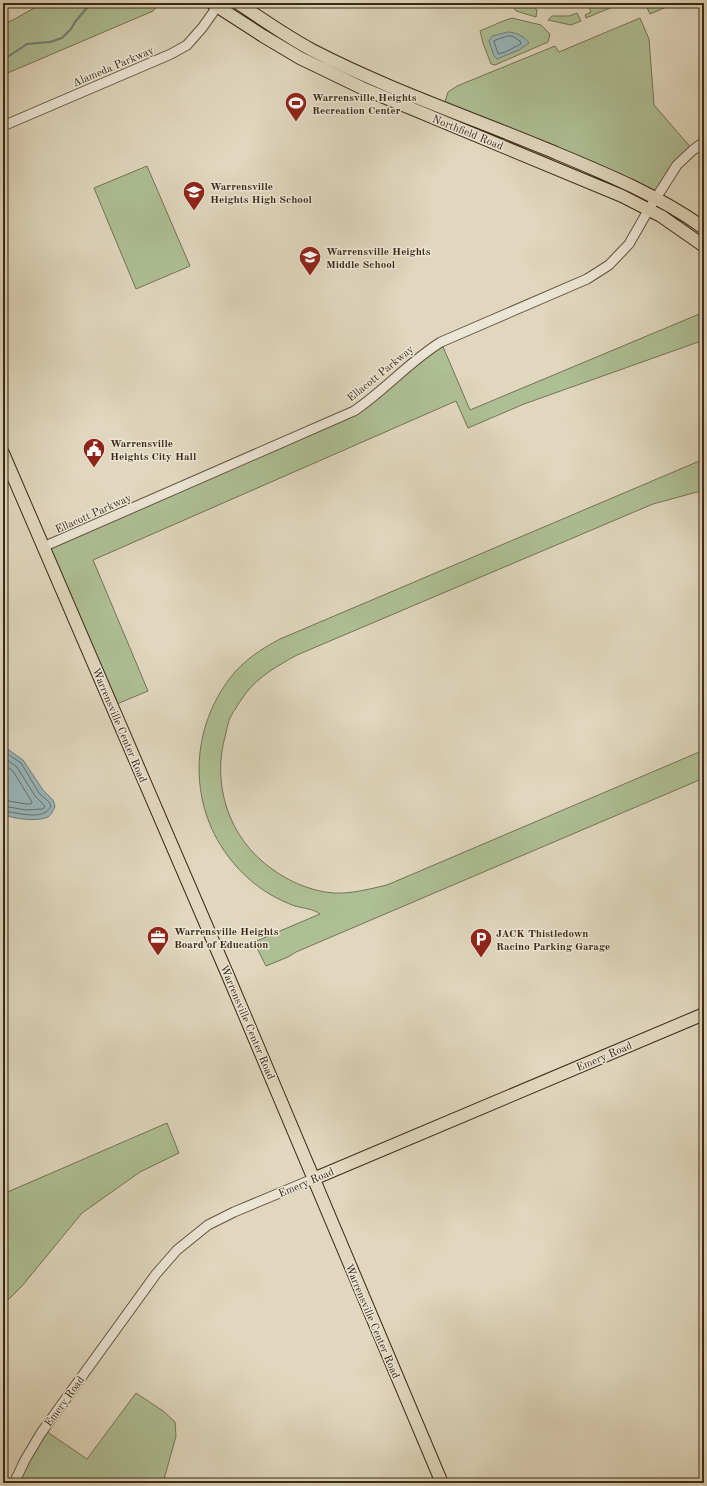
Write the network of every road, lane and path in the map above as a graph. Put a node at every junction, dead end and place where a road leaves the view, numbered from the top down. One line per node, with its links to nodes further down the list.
1 (238, 3): 5 (main road, Northfield Road)
2 (214, 5): 3 (street, Alameda Parkway); 6 (main road, Northfield Road)
3 (3, 126)
4 (704, 142): 5 (street, Ellacott Parkway)
5 (656, 198): 6 (street, Ellacott Parkway); 7 (main road, Northfield Road)
6 (649, 209): 8 (main road, Northfield Road); 10 (street, Ellacott Parkway)
7 (704, 228)
8 (704, 246)
9 (3, 453): 10 (main road, Warrensville Center Road)
10 (44, 547): 12 (main road, Warrensville Center Road)
11 (704, 1014): 12 (main road, Emery Road)
12 (313, 1179): 13 (street, Emery Road); 14 (main road, Warrensville Center Road)
13 (14, 1483)
14 (442, 1483)

